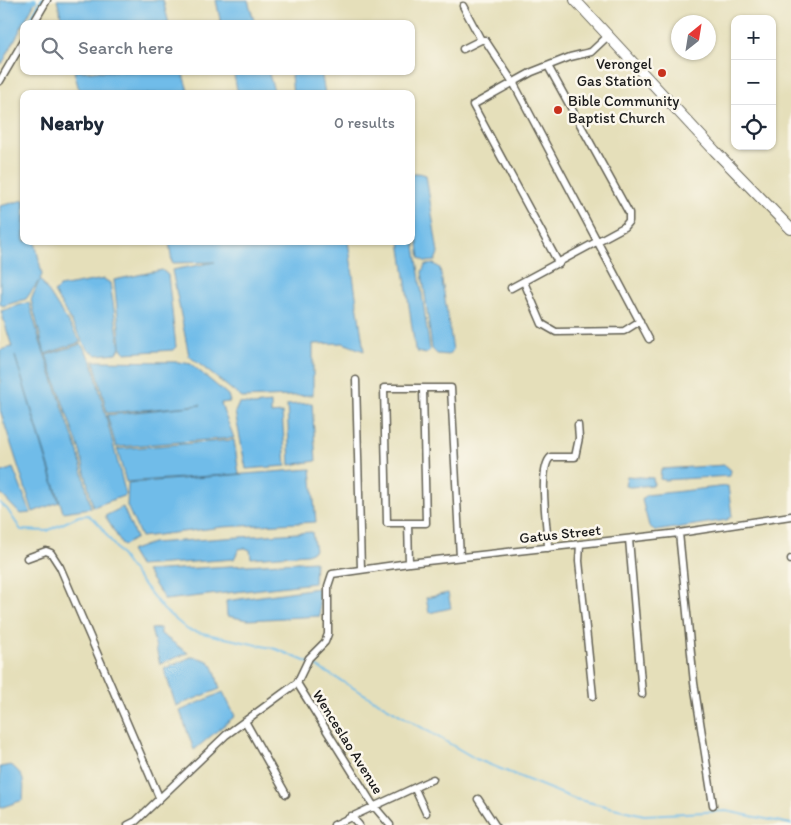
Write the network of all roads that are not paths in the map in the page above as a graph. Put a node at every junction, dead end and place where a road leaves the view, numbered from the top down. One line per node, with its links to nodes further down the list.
1 (47, 0): 4 (street)
2 (575, 0): 5 (main road)
3 (463, 6): 6 (street)
4 (35, 20)
5 (609, 35): 9 (street); 12 (main road)
6 (481, 40): 8 (street); 11 (street)
7 (20, 47): 10 (street)
8 (463, 49)
9 (548, 66): 11 (street); 13 (street)
10 (0, 81)
11 (514, 84): 13 (street); 14 (street)
12 (791, 229)
13 (598, 242): 14 (street); 17 (street)
14 (559, 264): 15 (street)
15 (524, 282): 16 (street); 17 (street)
16 (511, 288)
17 (640, 321): 18 (street)
18 (649, 339)
19 (356, 380): 31 (street)
20 (423, 389): 23 (street); 23 (street); 28 (street)
21 (578, 425): 27 (street)
22 (791, 516): 24 (street, Gatus Street)
23 (408, 523): 30 (street)
24 (679, 533): 25 (street, Gatus Street); 43 (street)
25 (629, 539): 26 (street, Gatus Street); 34 (street)
26 (580, 544): 27 (street, Gatus Street); 35 (street)
27 (548, 548): 28 (street, Gatus Street)
28 (460, 557): 30 (street, Gatus Street)
29 (28, 558): 40 (street)
30 (409, 563): 31 (street, Gatus Street)
31 (360, 569): 32 (street, Gatus Street)
32 (332, 574): 33 (street, Wenceslao Avenue)
33 (297, 683): 36 (street); 42 (street, Wenceslao Avenue)
34 (642, 694)
35 (593, 696)
36 (245, 721): 39 (street); 40 (street)
37 (433, 779): 38 (street)
38 (415, 789): 42 (street); 44 (street)
39 (286, 794)
40 (159, 797): 46 (street)
41 (478, 799): 50 (street)
42 (373, 805): 45 (street); 49 (street, Wenceslao Avenue)
43 (713, 805)
44 (426, 813)
45 (352, 816): 47 (street); 48 (street)
46 (128, 825)
47 (334, 825)
48 (359, 825)
49 (390, 825)
50 (495, 825)

